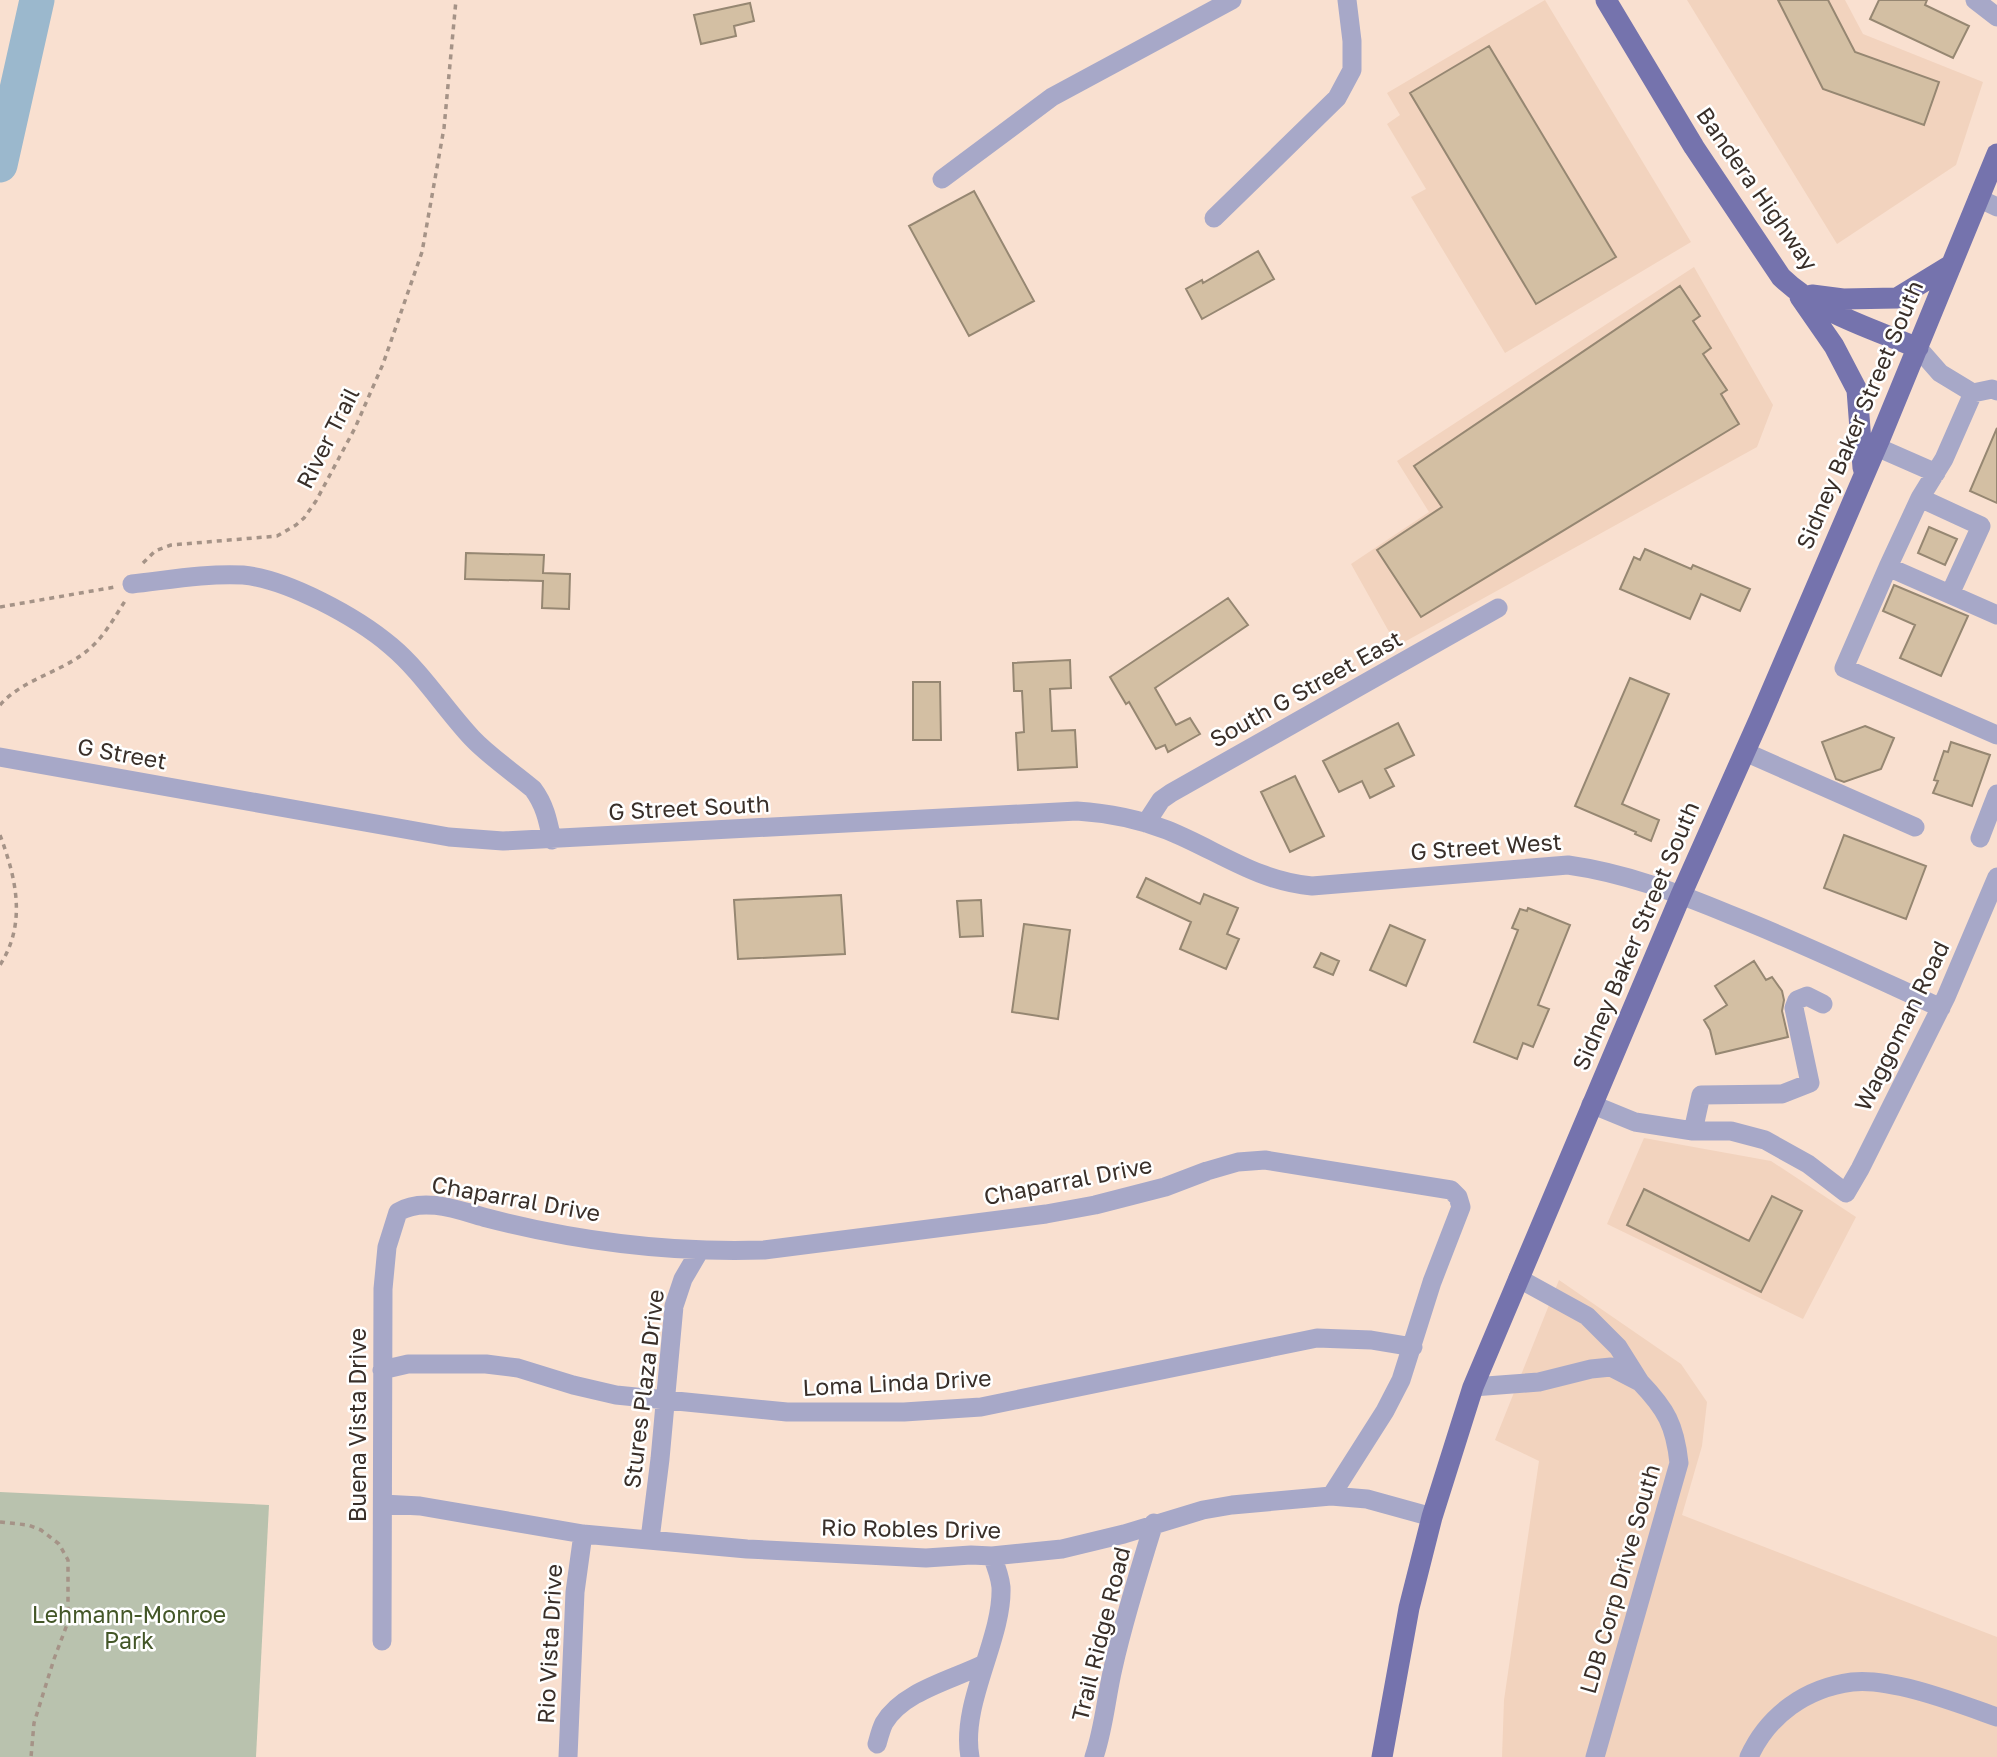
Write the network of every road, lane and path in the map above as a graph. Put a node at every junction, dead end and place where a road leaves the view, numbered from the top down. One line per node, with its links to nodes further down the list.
1 (457, 0): 21 (path, River Trail)
2 (1232, 0): 8 (street)
3 (1347, 0): 10 (street)
4 (1606, 0): 12 (main road, Bandera Highway)
5 (1975, 0): 6 (street)
6 (1997, 17)
7 (1997, 154): 9 (main road, Sidney Baker Street South)
8 (943, 179)
9 (1987, 203): 11 (main road, Sidney Baker Street South)
10 (1214, 218)
11 (1951, 265): 12 (main road); 13 (main road, Sidney Baker Street South)
12 (1797, 292): 13 (main road, Bandera Highway); 16 (main road)
13 (1918, 348): 15 (street); 16 (main road, Sidney Baker Street South)
14 (1997, 391): 15 (street)
15 (1973, 393): 17 (street)
16 (1869, 443): 17 (street); 29 (main road, Sidney Baker Street South)
17 (1936, 473): 18 (street)
18 (1920, 498): 19 (street); 20 (street)
19 (1989, 523): 23 (street)
20 (1888, 567): 23 (street); 28 (street)
21 (132, 584): 27 (path, River Trail); 37 (street)
22 (109, 587): 24 (path)
23 (1950, 594): 26 (street)
24 (0, 607)
25 (1498, 608): 33 (street, South G Street East)
26 (1997, 615)
27 (0, 705)
28 (1997, 735)
29 (1745, 752): 34 (street); 39 (main road, Sidney Baker Street South)
30 (0, 757): 32 (street, G Street)
31 (1997, 794): 36 (street)
32 (236, 799): 37 (street, G Street South)
33 (1146, 823): 37 (street, G Street South); 39 (street, G Street West)
34 (1915, 827)
35 (0, 835): 40 (path)
36 (1980, 838)
37 (552, 840)
38 (1996, 880): 42 (street, Waggoman Road)
39 (1681, 895): 42 (street, G Street West); 43 (main road, Sidney Baker Street South)
40 (0, 965)
41 (1823, 1004): 44 (street)
42 (1941, 1008): 44 (street, Waggoman Road)
43 (1591, 1104): 44 (street); 47 (main road, Sidney Baker Street South)
44 (1693, 1131)
45 (398, 1212): 46 (street, Chaparral Drive); 49 (street, Buena Vista Drive)
46 (700, 1250): 48 (street, Chaparral Drive); 52 (street, Stures Plaza Drive)
47 (1518, 1278): 50 (street, LDB Corp Drive South); 51 (main road, Sidney Baker Street South)
48 (1412, 1347): 52 (street, Loma Linda Drive); 53 (street, Chaparral Drive)
49 (382, 1370): 52 (street, Loma Linda Drive); 54 (street, Buena Vista Drive)
50 (1640, 1382): 51 (street, LDB Corp Drive South); 72 (street, LDB Corp Drive South)
51 (1473, 1387): 55 (main road, Sidney Baker Street South)
52 (666, 1400): 59 (street, Stures Plaza Drive)
53 (1331, 1496): 55 (street, Rio Robles Drive); 57 (street, Rio Robles Drive)
54 (383, 1504): 58 (street, Rio Robles Drive); 61 (street, Buena Vista Drive)
55 (1432, 1517): 71 (main road, Sidney Baker Street South)
56 (0, 1522): 66 (path)
57 (1154, 1524): 60 (street, Rio Robles Drive); 64 (street, Trail Ridge Road)
58 (583, 1534): 59 (street, Rio Robles Drive); 67 (street, Rio Vista Drive)
59 (650, 1539): 60 (street, Rio Robles Drive)
60 (992, 1556): 62 (street)
61 (382, 1641)
62 (984, 1664): 65 (street); 68 (street)
63 (1997, 1717): 73 (street)
64 (1102, 1734): 69 (street, Trail Ridge Road); 70 (street)
65 (877, 1744)
66 (31, 1757)
67 (568, 1757)
68 (970, 1757)
69 (1094, 1757)
70 (1110, 1757)
71 (1382, 1757)
72 (1595, 1757)
73 (1749, 1757)

